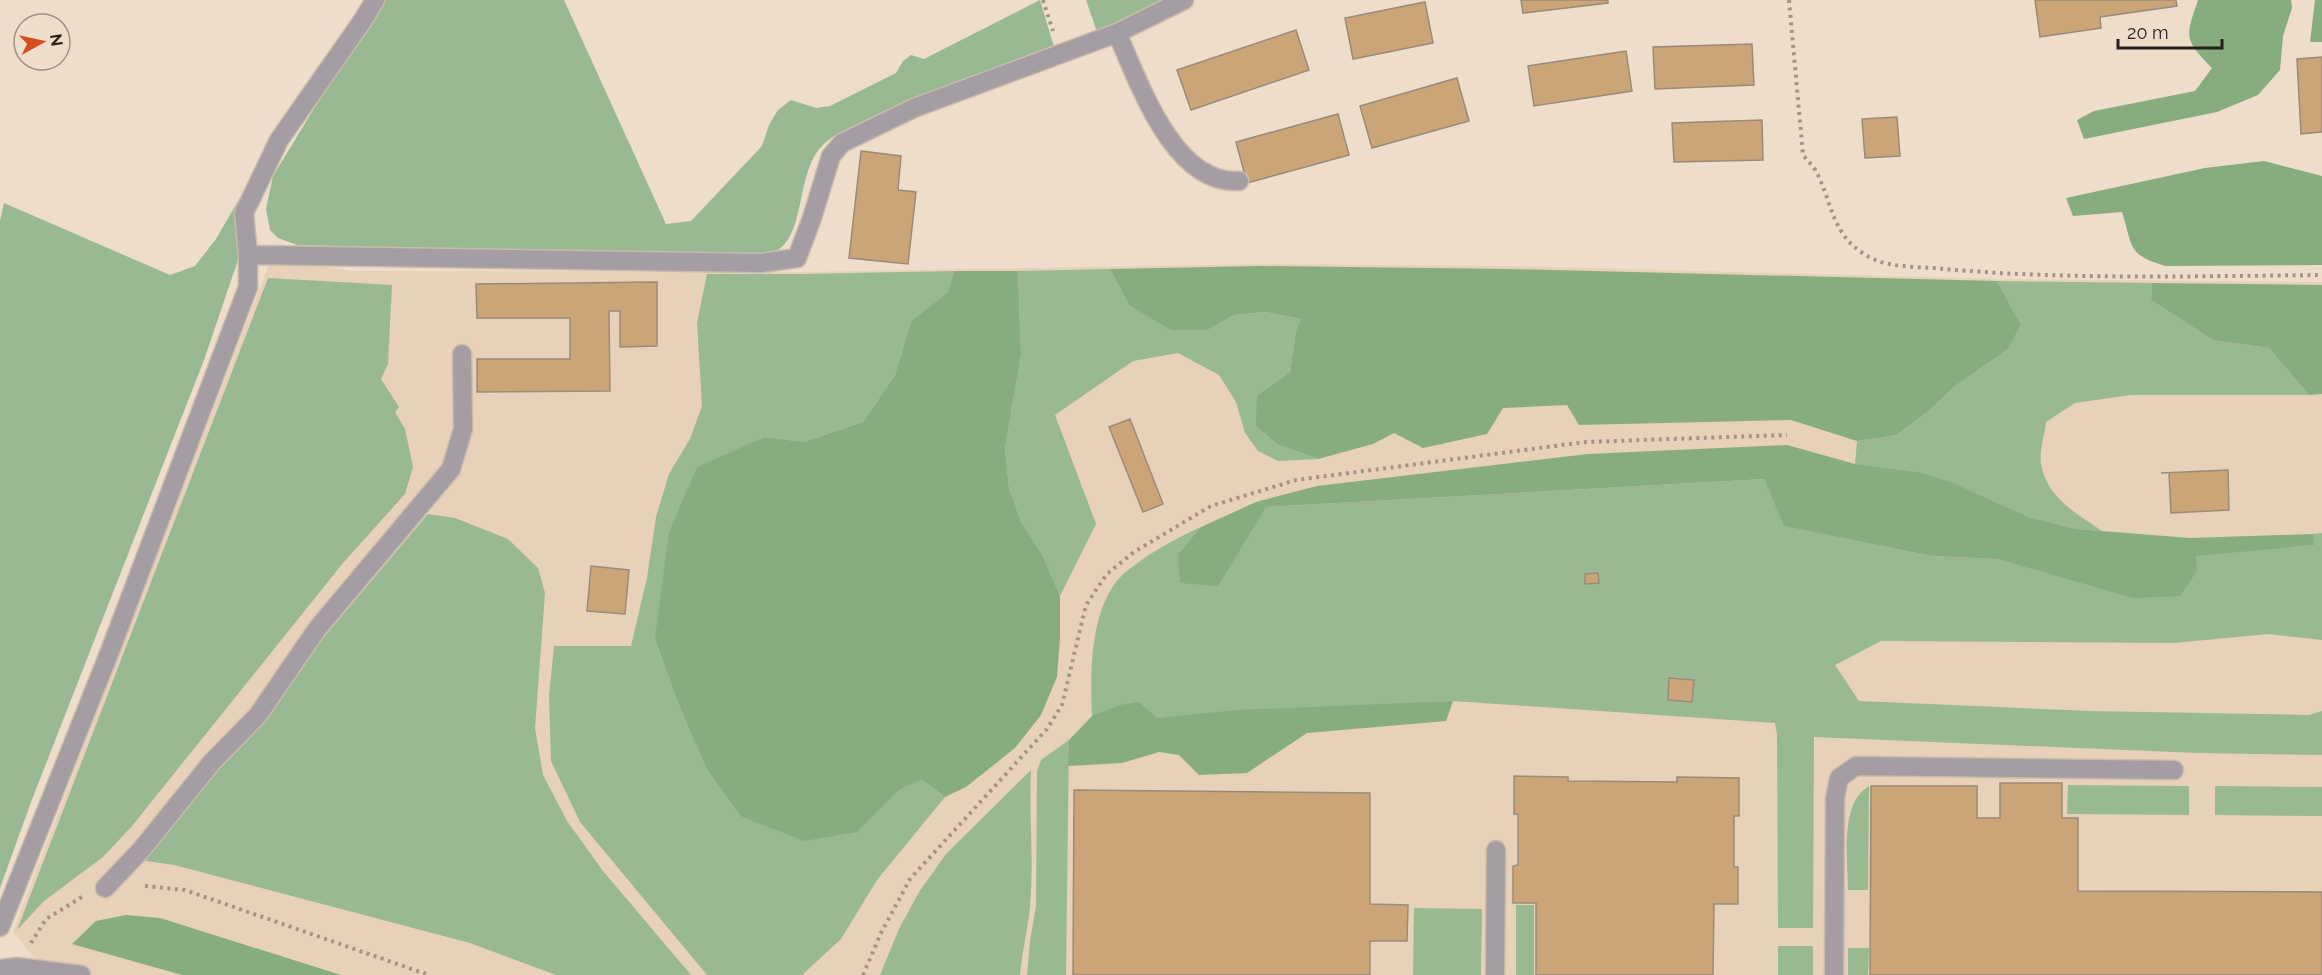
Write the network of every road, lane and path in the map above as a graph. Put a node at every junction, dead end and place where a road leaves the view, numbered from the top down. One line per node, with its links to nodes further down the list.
1 (375, 0): 6 (street)
2 (1184, 0): 4 (street)
3 (1789, 0): 7 (path)
4 (1117, 33): 5 (street); 6 (street)
5 (1239, 181)
6 (248, 255): 13 (street)
7 (2322, 274)
8 (462, 354): 12 (street)
9 (1787, 435): 17 (path)
10 (2174, 770): 19 (street)
11 (1496, 850): 18 (street)
12 (105, 888): 14 (path); 16 (path)
13 (0, 927)
14 (9, 968): 15 (street)
15 (81, 975)
16 (429, 975)
17 (863, 975)
18 (1495, 975)
19 (1834, 975)

